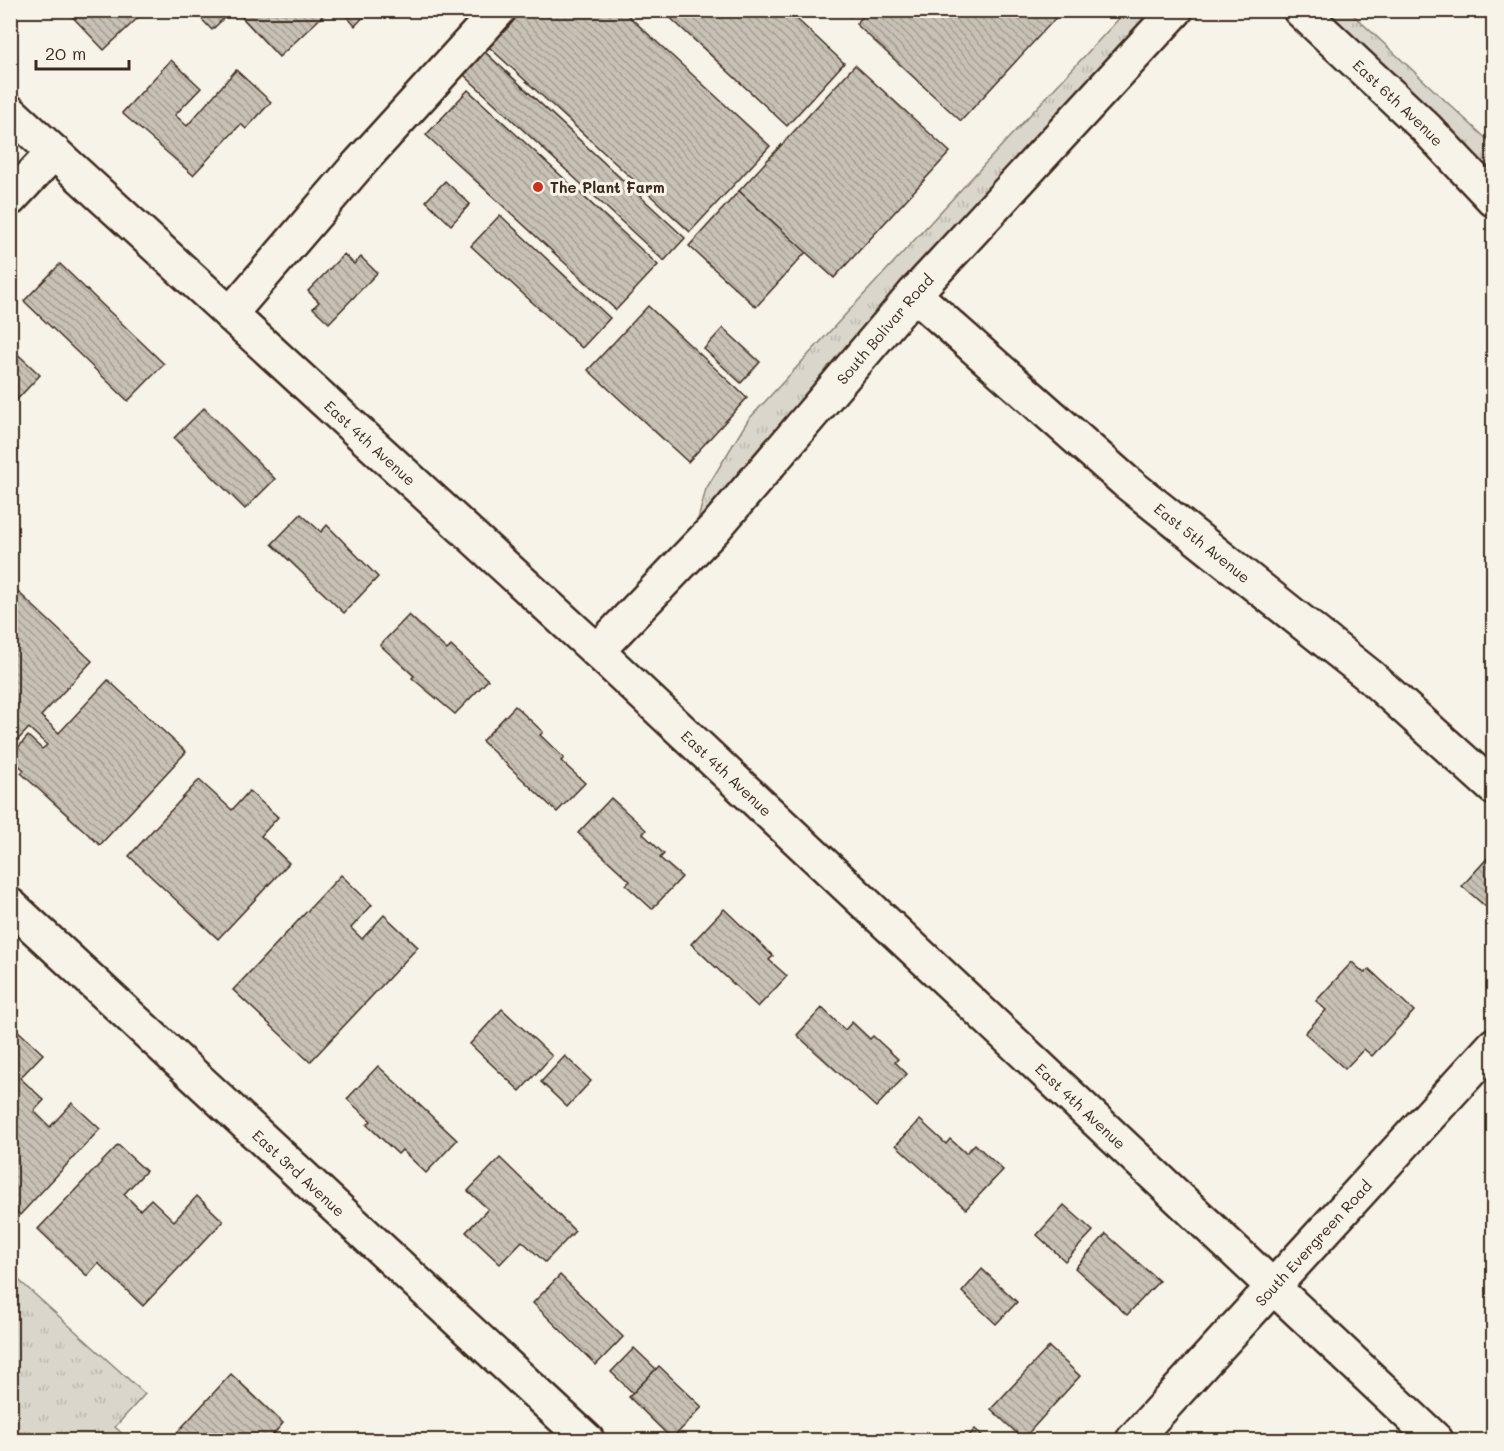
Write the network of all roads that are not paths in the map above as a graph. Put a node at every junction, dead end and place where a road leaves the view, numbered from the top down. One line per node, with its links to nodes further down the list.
1 (499, 10): 9 (street)
2 (1176, 10): 8 (street, South Bolivar Road)
3 (1300, 10): 7 (street, East 6th Avenue)
4 (10, 112): 5 (street, East 4th Avenue)
5 (54, 152): 6 (street); 9 (street, East 4th Avenue)
6 (10, 199)
7 (1494, 200)
8 (914, 294): 10 (street, South Bolivar Road); 11 (street, East 5th Avenue)
9 (230, 314): 10 (street, East 4th Avenue)
10 (597, 651): 14 (street, East 4th Avenue)
11 (1494, 788)
12 (10, 905): 15 (street, East 3rd Avenue)
13 (1494, 1045): 14 (street, South Evergreen Road)
14 (1273, 1288): 16 (street, South Evergreen Road); 17 (street, East 4th Avenue)
15 (587, 1440)
16 (1133, 1440)
17 (1436, 1440)

